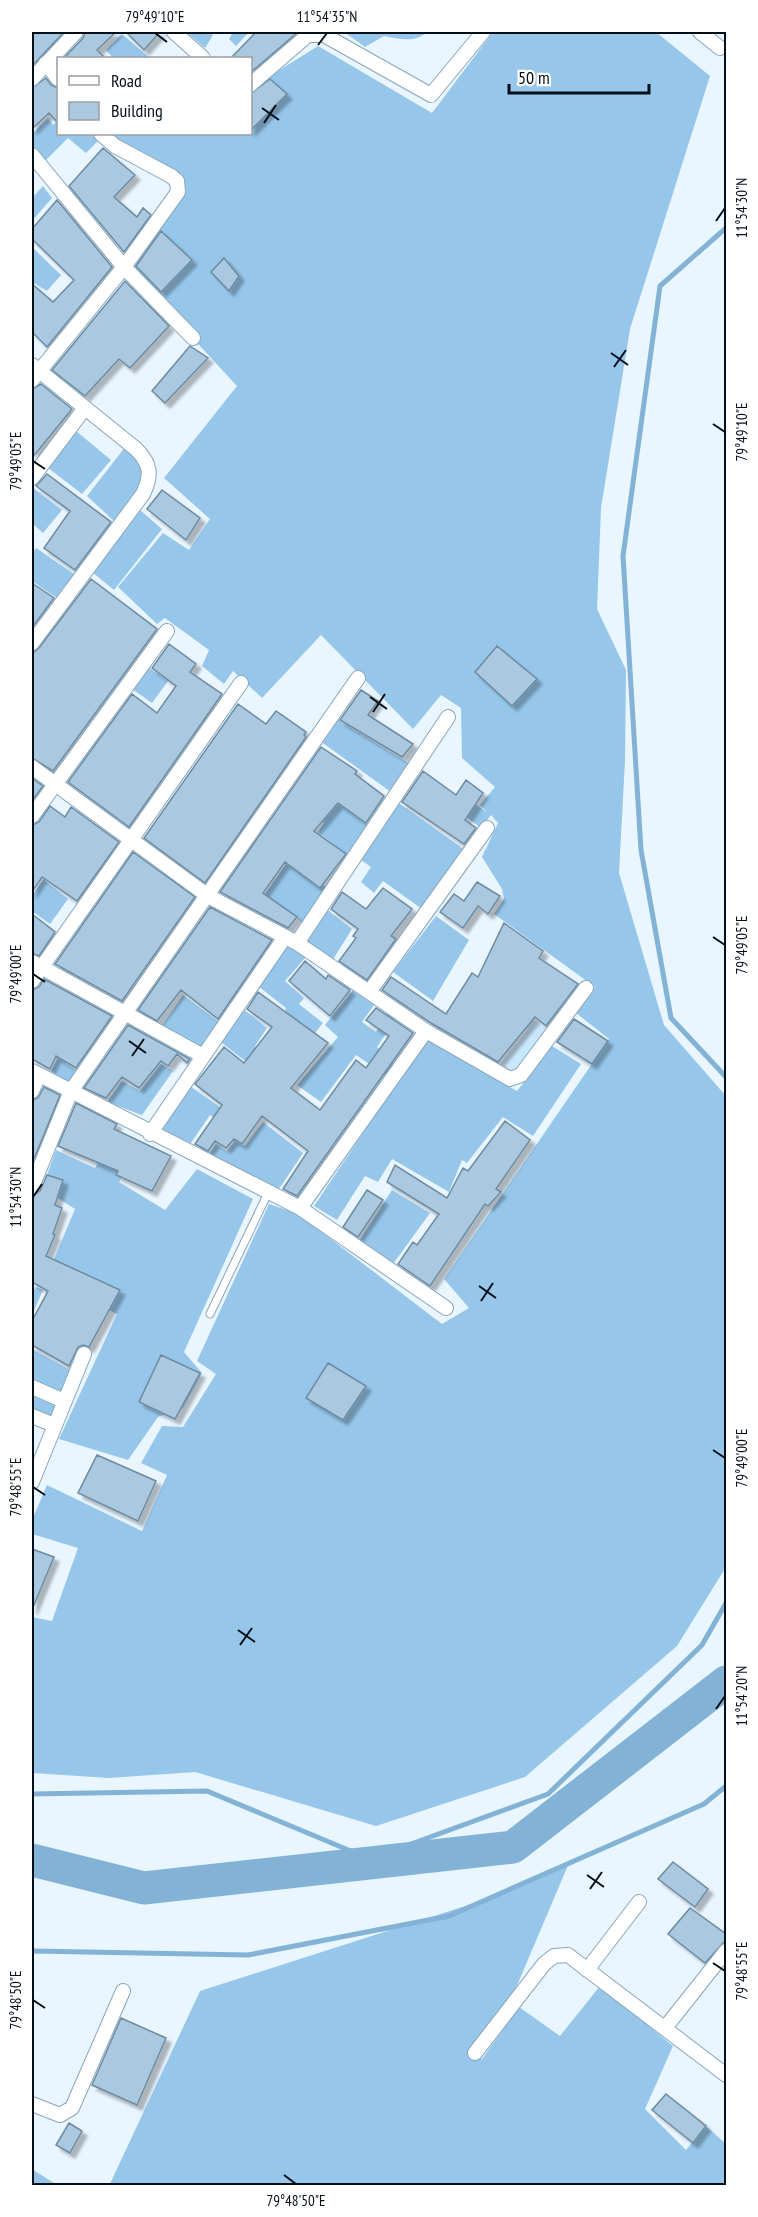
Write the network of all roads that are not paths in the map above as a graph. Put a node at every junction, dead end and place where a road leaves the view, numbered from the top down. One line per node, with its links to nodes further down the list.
1 (76, 32): 7 (street)
2 (174, 32): 6 (street)
3 (483, 32): 10 (street)
4 (700, 32): 5 (street)
5 (720, 48)
6 (201, 57)
7 (46, 63): 8 (street); 9 (street)
8 (57, 78)
9 (32, 79)
10 (252, 83)
11 (102, 135): 13 (street)
12 (32, 155): 13 (street)
13 (124, 267): 14 (street); 15 (street)
14 (193, 338)
15 (34, 372): 16 (street)
16 (85, 408): 17 (street); 19 (street)
17 (32, 478)
18 (167, 631): 24 (street)
19 (32, 643)
20 (358, 678): 28 (street)
21 (241, 683): 27 (street)
22 (448, 717): 29 (street)
23 (32, 767): 24 (street)
24 (54, 784): 25 (street); 27 (street)
25 (32, 816)
26 (487, 828): 33 (street)
27 (130, 839): 28 (street); 30 (street)
28 (208, 896): 29 (street); 34 (street)
29 (291, 940): 33 (street); 36 (street)
30 (36, 964): 31 (street); 34 (street)
31 (32, 981)
32 (586, 988): 35 (street)
33 (369, 993): 35 (street)
34 (125, 1014): 36 (street); 39 (street)
35 (426, 1031): 43 (street)
36 (203, 1056): 40 (street)
37 (35, 1073): 38 (street); 39 (street)
38 (32, 1091)
39 (71, 1091): 40 (street); 41 (street)
40 (150, 1134): 42 (street)
41 (32, 1187)
42 (268, 1193): 43 (street); 45 (lane)
43 (300, 1208): 44 (street)
44 (446, 1308)
45 (210, 1314)
46 (84, 1354): 48 (street)
47 (32, 1387): 48 (street)
48 (64, 1401): 50 (street)
49 (32, 1416): 50 (street)
50 (54, 1425): 51 (street)
51 (32, 1482)
52 (639, 1902): 54 (street)
53 (726, 1951): 56 (street)
54 (588, 1970): 56 (street); 57 (street)
55 (123, 1991): 59 (street)
56 (665, 2028): 58 (street)
57 (475, 2053)
58 (726, 2074)
59 (32, 2104)

